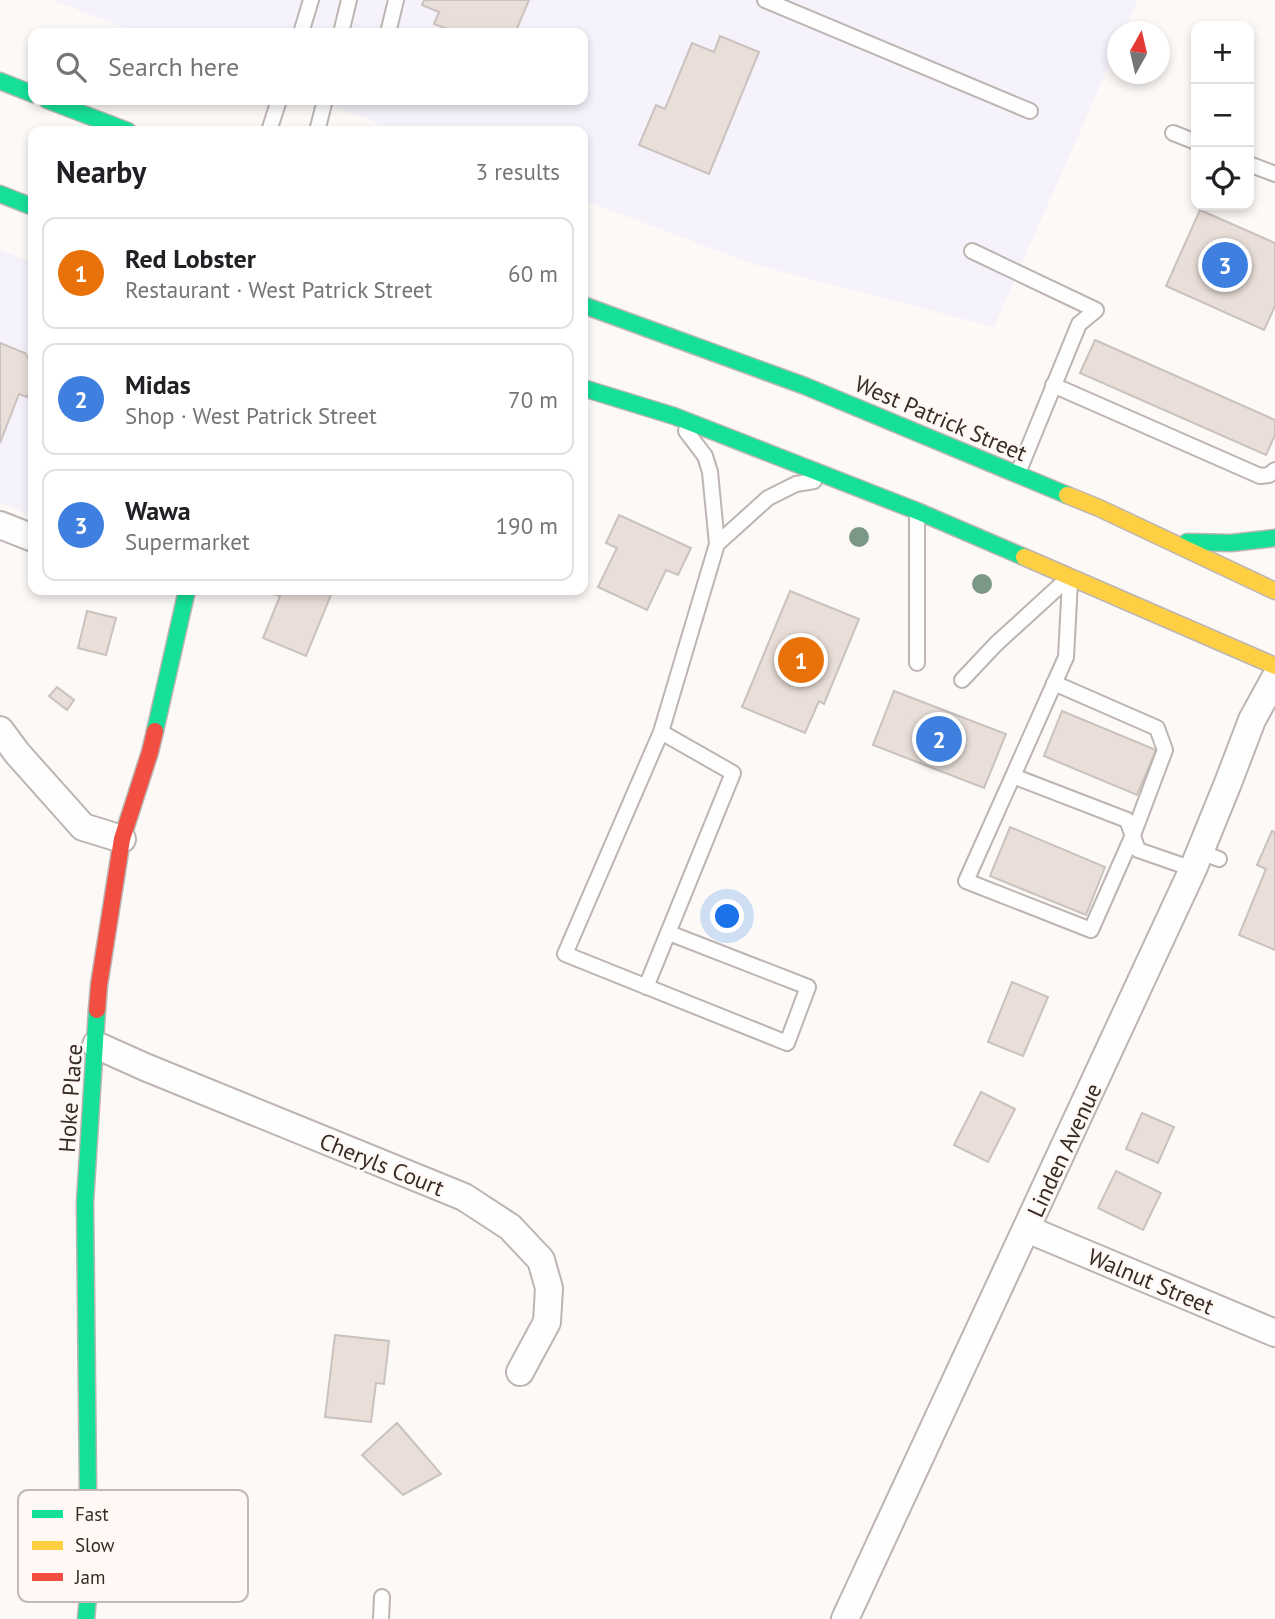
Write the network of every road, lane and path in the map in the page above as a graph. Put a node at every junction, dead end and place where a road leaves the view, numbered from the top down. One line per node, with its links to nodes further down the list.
1 (311, 0): 5 (lane)
2 (349, 0): 6 (lane)
3 (396, 0): 7 (lane)
4 (765, 0): 13 (lane)
5 (303, 28)
6 (342, 28)
7 (389, 28)
8 (0, 81): 9 (main road)
9 (28, 92)
10 (60, 105): 14 (main road)
11 (277, 105): 15 (lane)
12 (324, 105): 16 (lane)
13 (1030, 111)
14 (115, 126)
15 (271, 126)
16 (318, 126)
17 (1173, 133): 18 (lane)
18 (1191, 140)
19 (1254, 166): 20 (lane)
20 (1275, 174)
21 (0, 194): 22 (main road)
22 (28, 205)
23 (972, 251): 25 (lane)
24 (588, 307): 29 (main road, West Patrick Street)
25 (1053, 385): 28 (lane); 29 (lane)
26 (588, 390): 27 (main road)
27 (674, 416): 30 (main road); 36 (lane)
28 (1275, 470)
29 (1018, 475): 35 (main road, West Patrick Street)
30 (832, 478): 31 (main road); 36 (lane)
31 (917, 512): 37 (main road); 40 (lane)
32 (0, 525): 33 (street)
33 (28, 536)
34 (1275, 538): 35 (main road)
35 (1170, 541): 38 (main road, West Patrick Street)
36 (718, 544): 46 (lane)
37 (1070, 577): 41 (main road); 43 (lane); 44 (lane)
38 (1275, 591)
39 (179, 595): 50 (main road, Hoke Place)
40 (917, 663)
41 (1275, 666)
42 (1275, 678): 51 (street, Linden Avenue)
43 (962, 680)
44 (1054, 684): 48 (lane); 49 (lane)
45 (0, 730): 47 (street)
46 (661, 732): 52 (lane); 53 (lane)
47 (8, 759): 50 (street)
48 (1013, 776): 49 (lane); 49 (lane)
49 (1133, 835): 51 (lane)
50 (122, 839): 54 (main road, Hoke Place)
51 (1204, 860): 55 (street, Linden Avenue)
52 (669, 933): 53 (lane); 53 (lane)
53 (646, 987)
54 (96, 1045): 57 (street, Cheryls Court); 58 (main road, Hoke Place)
55 (1027, 1229): 56 (street, Walnut Street); 61 (street, Linden Avenue)
56 (1275, 1333)
57 (520, 1372)
58 (88, 1490)
59 (382, 1597): 60 (lane)
60 (381, 1619)
61 (845, 1619)

